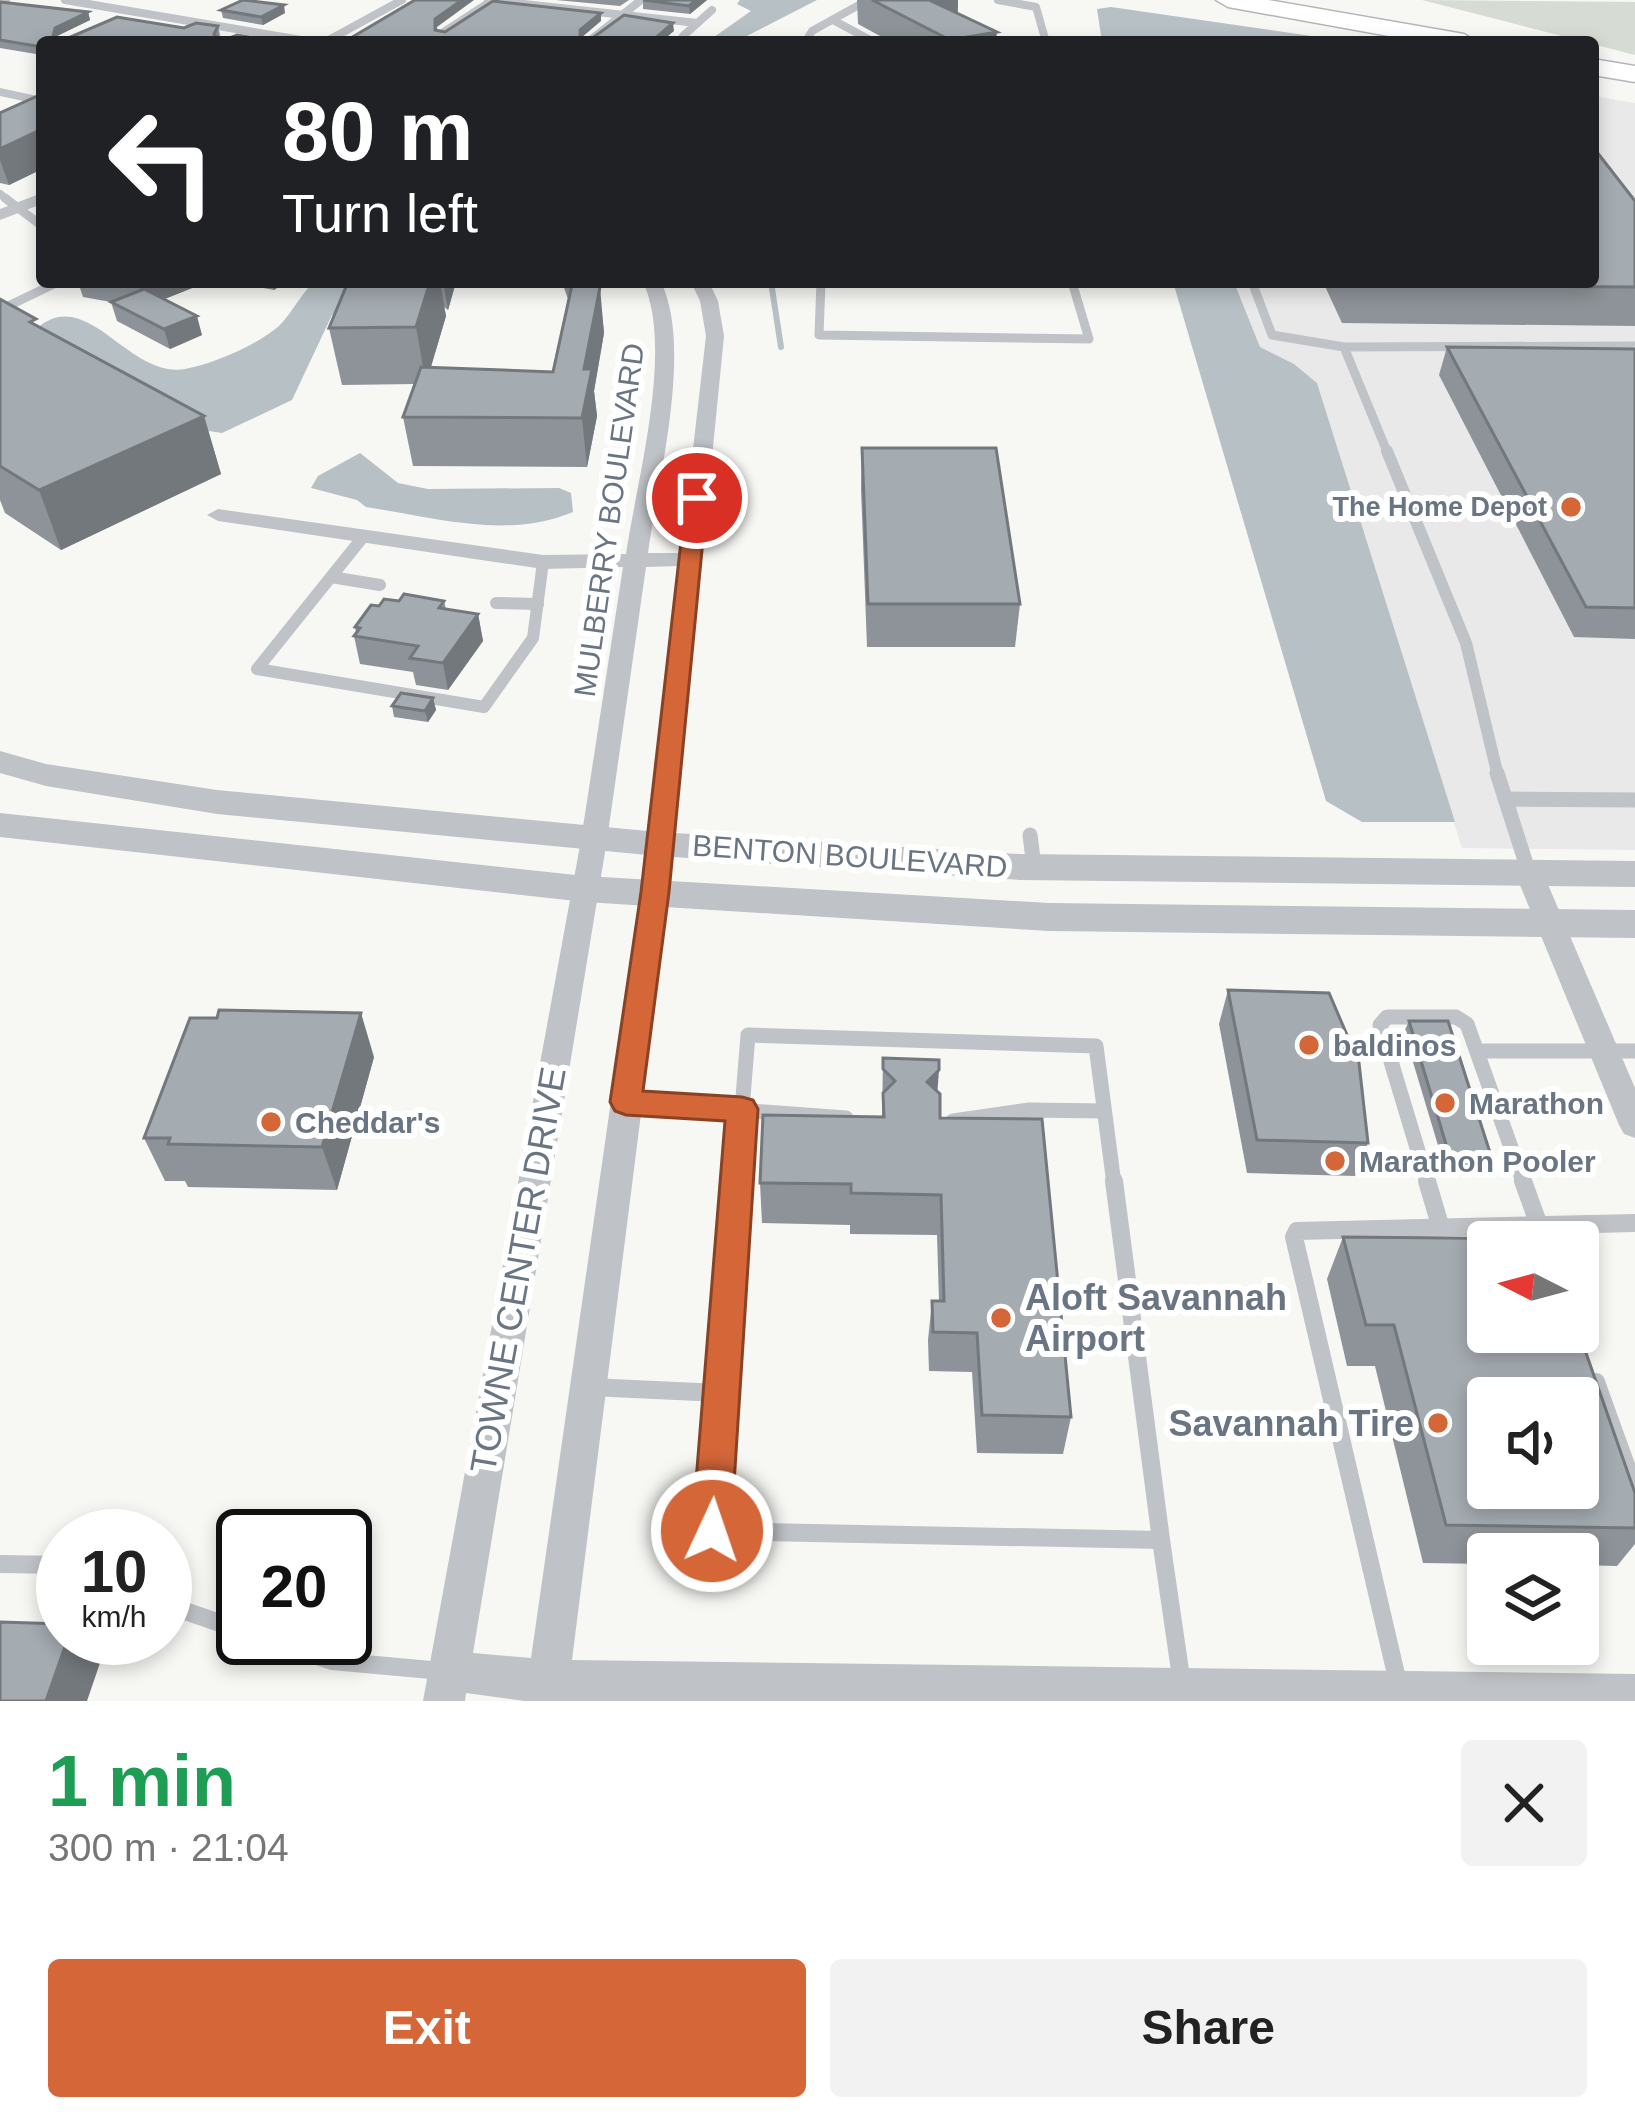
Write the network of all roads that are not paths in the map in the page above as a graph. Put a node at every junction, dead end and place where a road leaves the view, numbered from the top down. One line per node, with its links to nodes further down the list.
1 (65, 0): 9 (lane)
2 (402, 0): 18 (lane)
3 (491, 0): 10 (lane); 15 (lane)
4 (641, 0): 10 (lane)
5 (868, 0): 12 (lane)
6 (998, 0): 23 (lane)
7 (1228, 0): 24 (highway)
8 (712, 10): 13 (lane)
9 (130, 11): 11 (lane); 14 (lane)
10 (624, 15): 13 (lane); 19 (lane)
11 (113, 19)
12 (833, 20): 21 (lane); 22 (lane)
13 (697, 23): 20 (lane)
14 (246, 31): 16 (lane); 17 (lane)
15 (442, 33)
16 (236, 36)
17 (276, 36)
18 (336, 36)
19 (596, 36)
20 (684, 36)
21 (811, 36)
22 (863, 36)
23 (1044, 36)
24 (1430, 36)
25 (1599, 68): 26 (highway)
26 (1635, 74)
27 (0, 75): 28 (street)
28 (25, 79)
29 (0, 92): 30 (street)
30 (36, 99)
31 (0, 194): 33 (lane)
32 (36, 201): 33 (street)
33 (20, 208): 34 (lane); 35 (street); 36 (lane)
34 (36, 209)
35 (0, 214)
36 (36, 221)
37 (46, 288): 43 (lane)
38 (655, 288): 48 (street, MULBERRY BOULEVARD)
39 (703, 288): 49 (street)
40 (821, 288): 41 (lane)
41 (1074, 288)
42 (1254, 288): 45 (lane)
43 (0, 310)
44 (1635, 346): 45 (lane)
45 (1344, 347): 56 (lane)
46 (218, 515): 47 (street)
47 (363, 537): 50 (street); 51 (lane)
48 (635, 559): 49 (street); 50 (street); 59 (street, MULBERRY BOULEVARD)
49 (689, 559): 60 (street)
50 (543, 562): 54 (lane)
51 (331, 577): 52 (lane); 54 (lane)
52 (380, 585)
53 (496, 603): 54 (lane)
54 (538, 604)
55 (0, 762): 59 (street, BENTON BOULEVARD)
56 (1505, 799): 57 (lane); 61 (lane)
57 (1635, 800)
58 (0, 825): 63 (street, BENTON BOULEVARD)
59 (594, 840): 60 (street, BENTON BOULEVARD); 63 (street, TOWNE CENTER DRIVE)
60 (658, 844): 61 (street, BENTON BOULEVARD); 64 (street)
61 (1529, 873): 62 (street, BENTON BOULEVARD); 65 (street)
62 (1635, 874)
63 (585, 889): 64 (street, BENTON BOULEVARD); 88 (street, TOWNE CENTER DRIVE)
64 (655, 892): 65 (street, BENTON BOULEVARD); 69 (street)
65 (1551, 923): 66 (street, BENTON BOULEVARD); 68 (street)
66 (1635, 924)
67 (1477, 1051): 68 (lane); 75 (lane); 77 (lane)
68 (1620, 1051): 74 (street)
69 (626, 1102): 70 (lane); 81 (street)
70 (742, 1109): 71 (lane); 72 (lane); 82 (lane)
71 (1104, 1111): 73 (lane); 84 (lane)
72 (860, 1119)
73 (936, 1124)
74 (1635, 1125)
75 (1538, 1221)
76 (1635, 1223): 79 (lane)
77 (1440, 1225): 78 (lane); 91 (lane)
78 (1467, 1227)
79 (1599, 1227)
80 (1586, 1354): 83 (lane)
81 (585, 1387): 82 (lane); 90 (street)
82 (720, 1393): 84 (lane)
83 (1635, 1490)
84 (1162, 1540): 89 (lane)
85 (0, 1564): 86 (lane)
86 (36, 1565)
87 (350, 1665): 88 (lane)
88 (446, 1686): 90 (street)
89 (1183, 1689): 90 (street); 91 (street)
90 (548, 1690)
91 (1400, 1692): 92 (street)
92 (1635, 1695)

